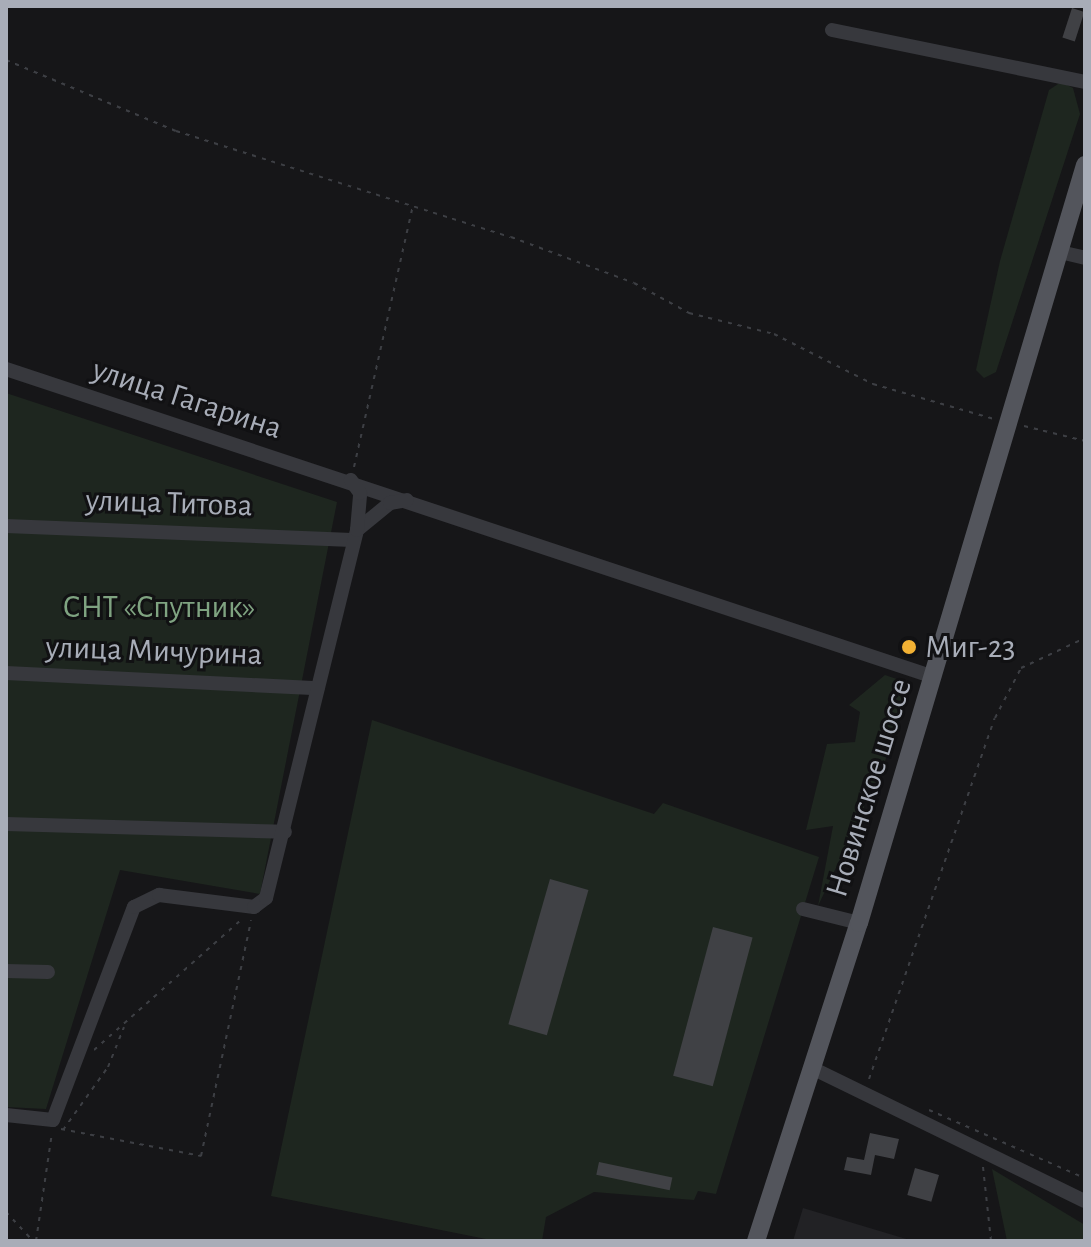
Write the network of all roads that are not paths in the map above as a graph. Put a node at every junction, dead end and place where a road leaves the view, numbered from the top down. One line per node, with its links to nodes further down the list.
1 (832, 30): 2 (street)
2 (1085, 82)
3 (1085, 165): 4 (main road, Новинское шоссе)
4 (1060, 252): 5 (street); 12 (main road, Новинское шоссе)
5 (1085, 258)
6 (6, 369): 7 (street, улица Гагарина)
7 (351, 480): 8 (street, улица Гагарина); 10 (street)
8 (410, 499): 10 (street); 12 (street, улица Гагарина)
9 (6, 526): 10 (street, улица Титова)
10 (354, 535): 13 (street)
11 (6, 673): 13 (street, улица Мичурина)
12 (934, 677): 17 (main road, Новинское шоссе)
13 (318, 688): 15 (street)
14 (6, 824): 15 (street)
15 (279, 831): 21 (street)
16 (803, 909): 17 (street)
17 (859, 923): 20 (main road, Новинское шоссе)
18 (6, 971): 19 (street)
19 (48, 972)
20 (814, 1069): 22 (street); 23 (main road, Новинское шоссе)
21 (6, 1115)
22 (1085, 1201)
23 (756, 1241)

